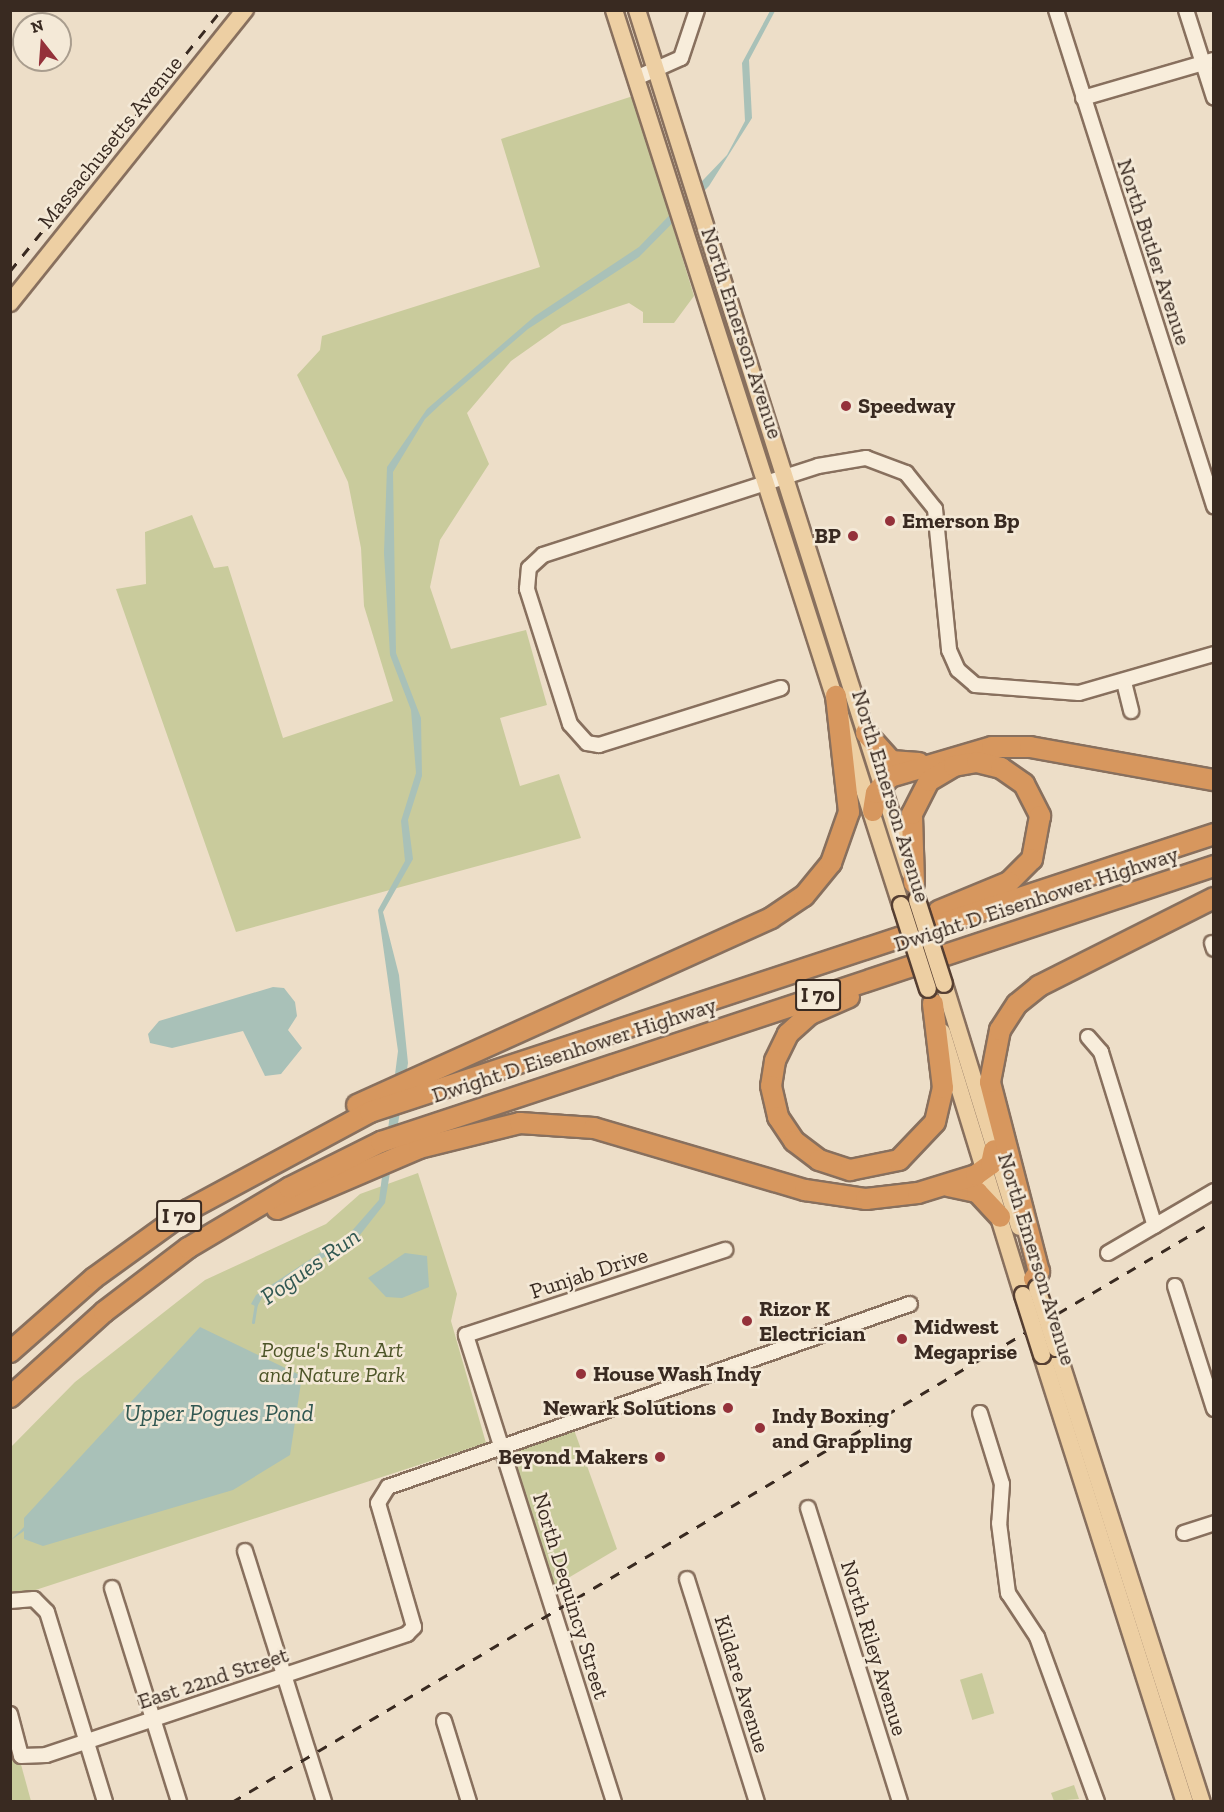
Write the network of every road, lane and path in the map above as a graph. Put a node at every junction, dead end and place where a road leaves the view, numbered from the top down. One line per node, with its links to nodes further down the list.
1 (245, 10): 12 (main road, Massachusetts Avenue)
2 (614, 10): 9 (main road, North Emerson Avenue)
3 (638, 10): 8 (main road, North Emerson Avenue)
4 (697, 10): 8 (street)
5 (1056, 10): 10 (street, North Butler Avenue)
6 (1186, 10): 7 (street)
7 (1208, 61): 10 (street); 11 (street)
8 (657, 70): 9 (street); 13 (main road, North Emerson Avenue)
9 (636, 78): 13 (main road, North Emerson Avenue)
10 (1083, 98): 14 (street, North Butler Avenue)
11 (1214, 98)
12 (10, 303)
13 (777, 480): 16 (street); 17 (street); 18 (main road, North Emerson Avenue); 20 (main road, North Emerson Avenue)
14 (1214, 506)
15 (1214, 654): 16 (street)
16 (1124, 682): 19 (street)
17 (781, 688)
18 (836, 696): 24 (main road, North Emerson Avenue); 33 (highway)
19 (1131, 711)
20 (866, 733): 21 (highway); 23 (main road, North Emerson Avenue)
21 (927, 763): 22 (highway); 23 (highway)
22 (1214, 780)
23 (882, 784): 24 (highway); 27 (main road, North Emerson Avenue)
24 (873, 811): 31 (main road, North Emerson Avenue, bridge)
25 (1214, 834): 30 (highway, Dwight D Eisenhower Highway / I 70)
26 (1214, 866): 29 (highway, Dwight D Eisenhower Highway / I 70)
27 (915, 892): 30 (highway); 34 (main road, North Emerson Avenue, bridge)
28 (1214, 898): 43 (highway)
29 (972, 945): 31 (highway); 44 (highway, Dwight D Eisenhower Highway / I 70)
30 (794, 970): 33 (highway, Dwight D Eisenhower Highway / I 70)
31 (930, 996): 35 (main road, North Emerson Avenue)
32 (1088, 1037): 39 (street)
33 (372, 1104): 48 (highway, I 70)
34 (994, 1150): 35 (highway); 43 (main road, North Emerson Avenue)
35 (985, 1169): 36 (highway); 38 (main road, North Emerson Avenue)
36 (942, 1186): 38 (highway); 44 (highway)
37 (1214, 1191): 39 (street)
38 (1000, 1217): 43 (main road, North Emerson Avenue)
39 (1155, 1226): 41 (street)
40 (725, 1250): 46 (street, Punjab Drive)
41 (1108, 1253)
42 (1175, 1286): 50 (street)
43 (1032, 1288): 47 (main road, North Emerson Avenue, bridge)
44 (128, 1293): 49 (highway, Dwight D Eisenhower Highway / I 70)
45 (910, 1304): 52 (street)
46 (466, 1335): 52 (street, North Dequincy Street)
47 (1049, 1351): 73 (main road, North Emerson Avenue); 74 (main road, North Emerson Avenue)
48 (10, 1352)
49 (10, 1397)
50 (1214, 1409)
51 (981, 1413): 72 (street)
52 (501, 1445): 60 (street, East 22nd Street); 69 (street, North Dequincy Street)
53 (808, 1508): 71 (street, North Riley Avenue)
54 (1214, 1523): 55 (street)
55 (1184, 1533)
56 (245, 1551): 60 (street)
57 (687, 1579): 70 (street, Kildare Avenue)
58 (112, 1588): 62 (street)
59 (10, 1601): 64 (street)
60 (285, 1678): 62 (street, East 22nd Street); 67 (street)
61 (10, 1714): 64 (street, East 22nd Street)
62 (153, 1719): 64 (street, East 22nd Street); 66 (street)
63 (444, 1721): 68 (street)
64 (90, 1739): 65 (street)
65 (105, 1802)
66 (179, 1802)
67 (324, 1802)
68 (469, 1802)
69 (614, 1802)
70 (757, 1802)
71 (900, 1802)
72 (1097, 1802)
73 (1185, 1802)
74 (1203, 1802)

